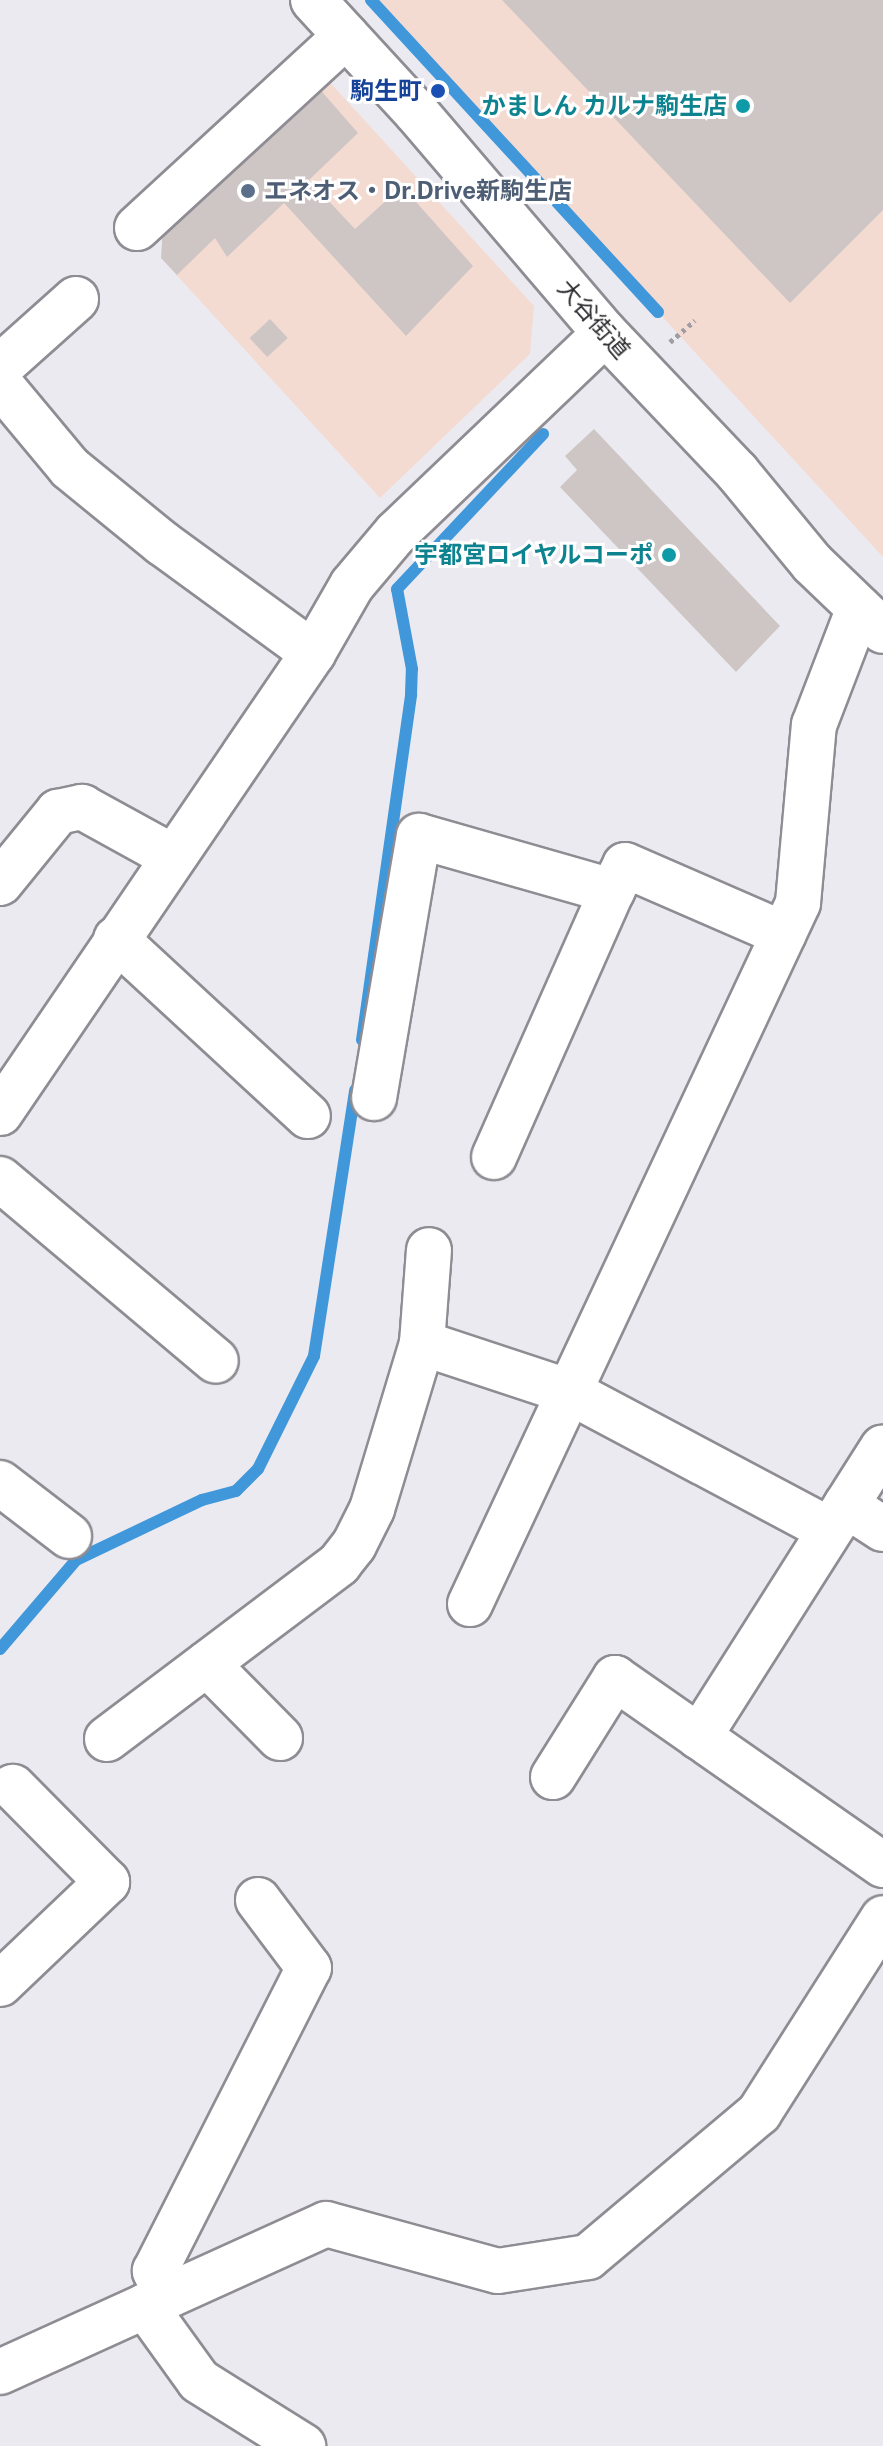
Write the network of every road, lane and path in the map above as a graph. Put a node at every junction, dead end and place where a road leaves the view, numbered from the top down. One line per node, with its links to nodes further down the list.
1 (313, 0): 2 (street, 大谷街道)
2 (346, 36): 3 (street); 6 (street, 大谷街道)
3 (137, 228)
4 (76, 299): 8 (street)
5 (695, 320): 7 (path)
6 (605, 333): 10 (street, 大谷街道); 11 (street)
7 (663, 348)
8 (0, 367)
9 (0, 384): 11 (street)
10 (871, 620): 15 (street)
11 (313, 653): 12 (street)
12 (173, 857): 13 (street); 16 (street)
13 (0, 883)
14 (612, 891): 15 (street); 17 (street); 20 (street)
15 (784, 934): 25 (street)
16 (116, 939): 18 (street); 19 (street)
17 (374, 1098)
18 (0, 1113)
19 (308, 1116)
20 (494, 1157)
21 (0, 1179): 24 (street)
22 (429, 1250): 23 (street)
23 (422, 1343): 25 (street); 32 (street)
24 (216, 1361)
25 (570, 1392): 28 (street); 31 (street)
26 (883, 1447): 28 (street)
27 (0, 1483): 30 (street)
28 (838, 1517): 29 (street); 33 (street)
29 (883, 1529)
30 (69, 1536)
31 (470, 1604)
32 (207, 1664): 34 (street); 35 (street)
33 (699, 1737): 36 (street); 38 (street)
34 (280, 1738)
35 (107, 1739)
36 (553, 1777)
37 (13, 1787): 41 (street)
38 (883, 1865)
39 (258, 1900): 42 (street)
40 (883, 1918): 42 (street)
41 (0, 1984)
42 (156, 2301): 43 (street); 44 (street)
43 (0, 2372)
44 (303, 2446)

